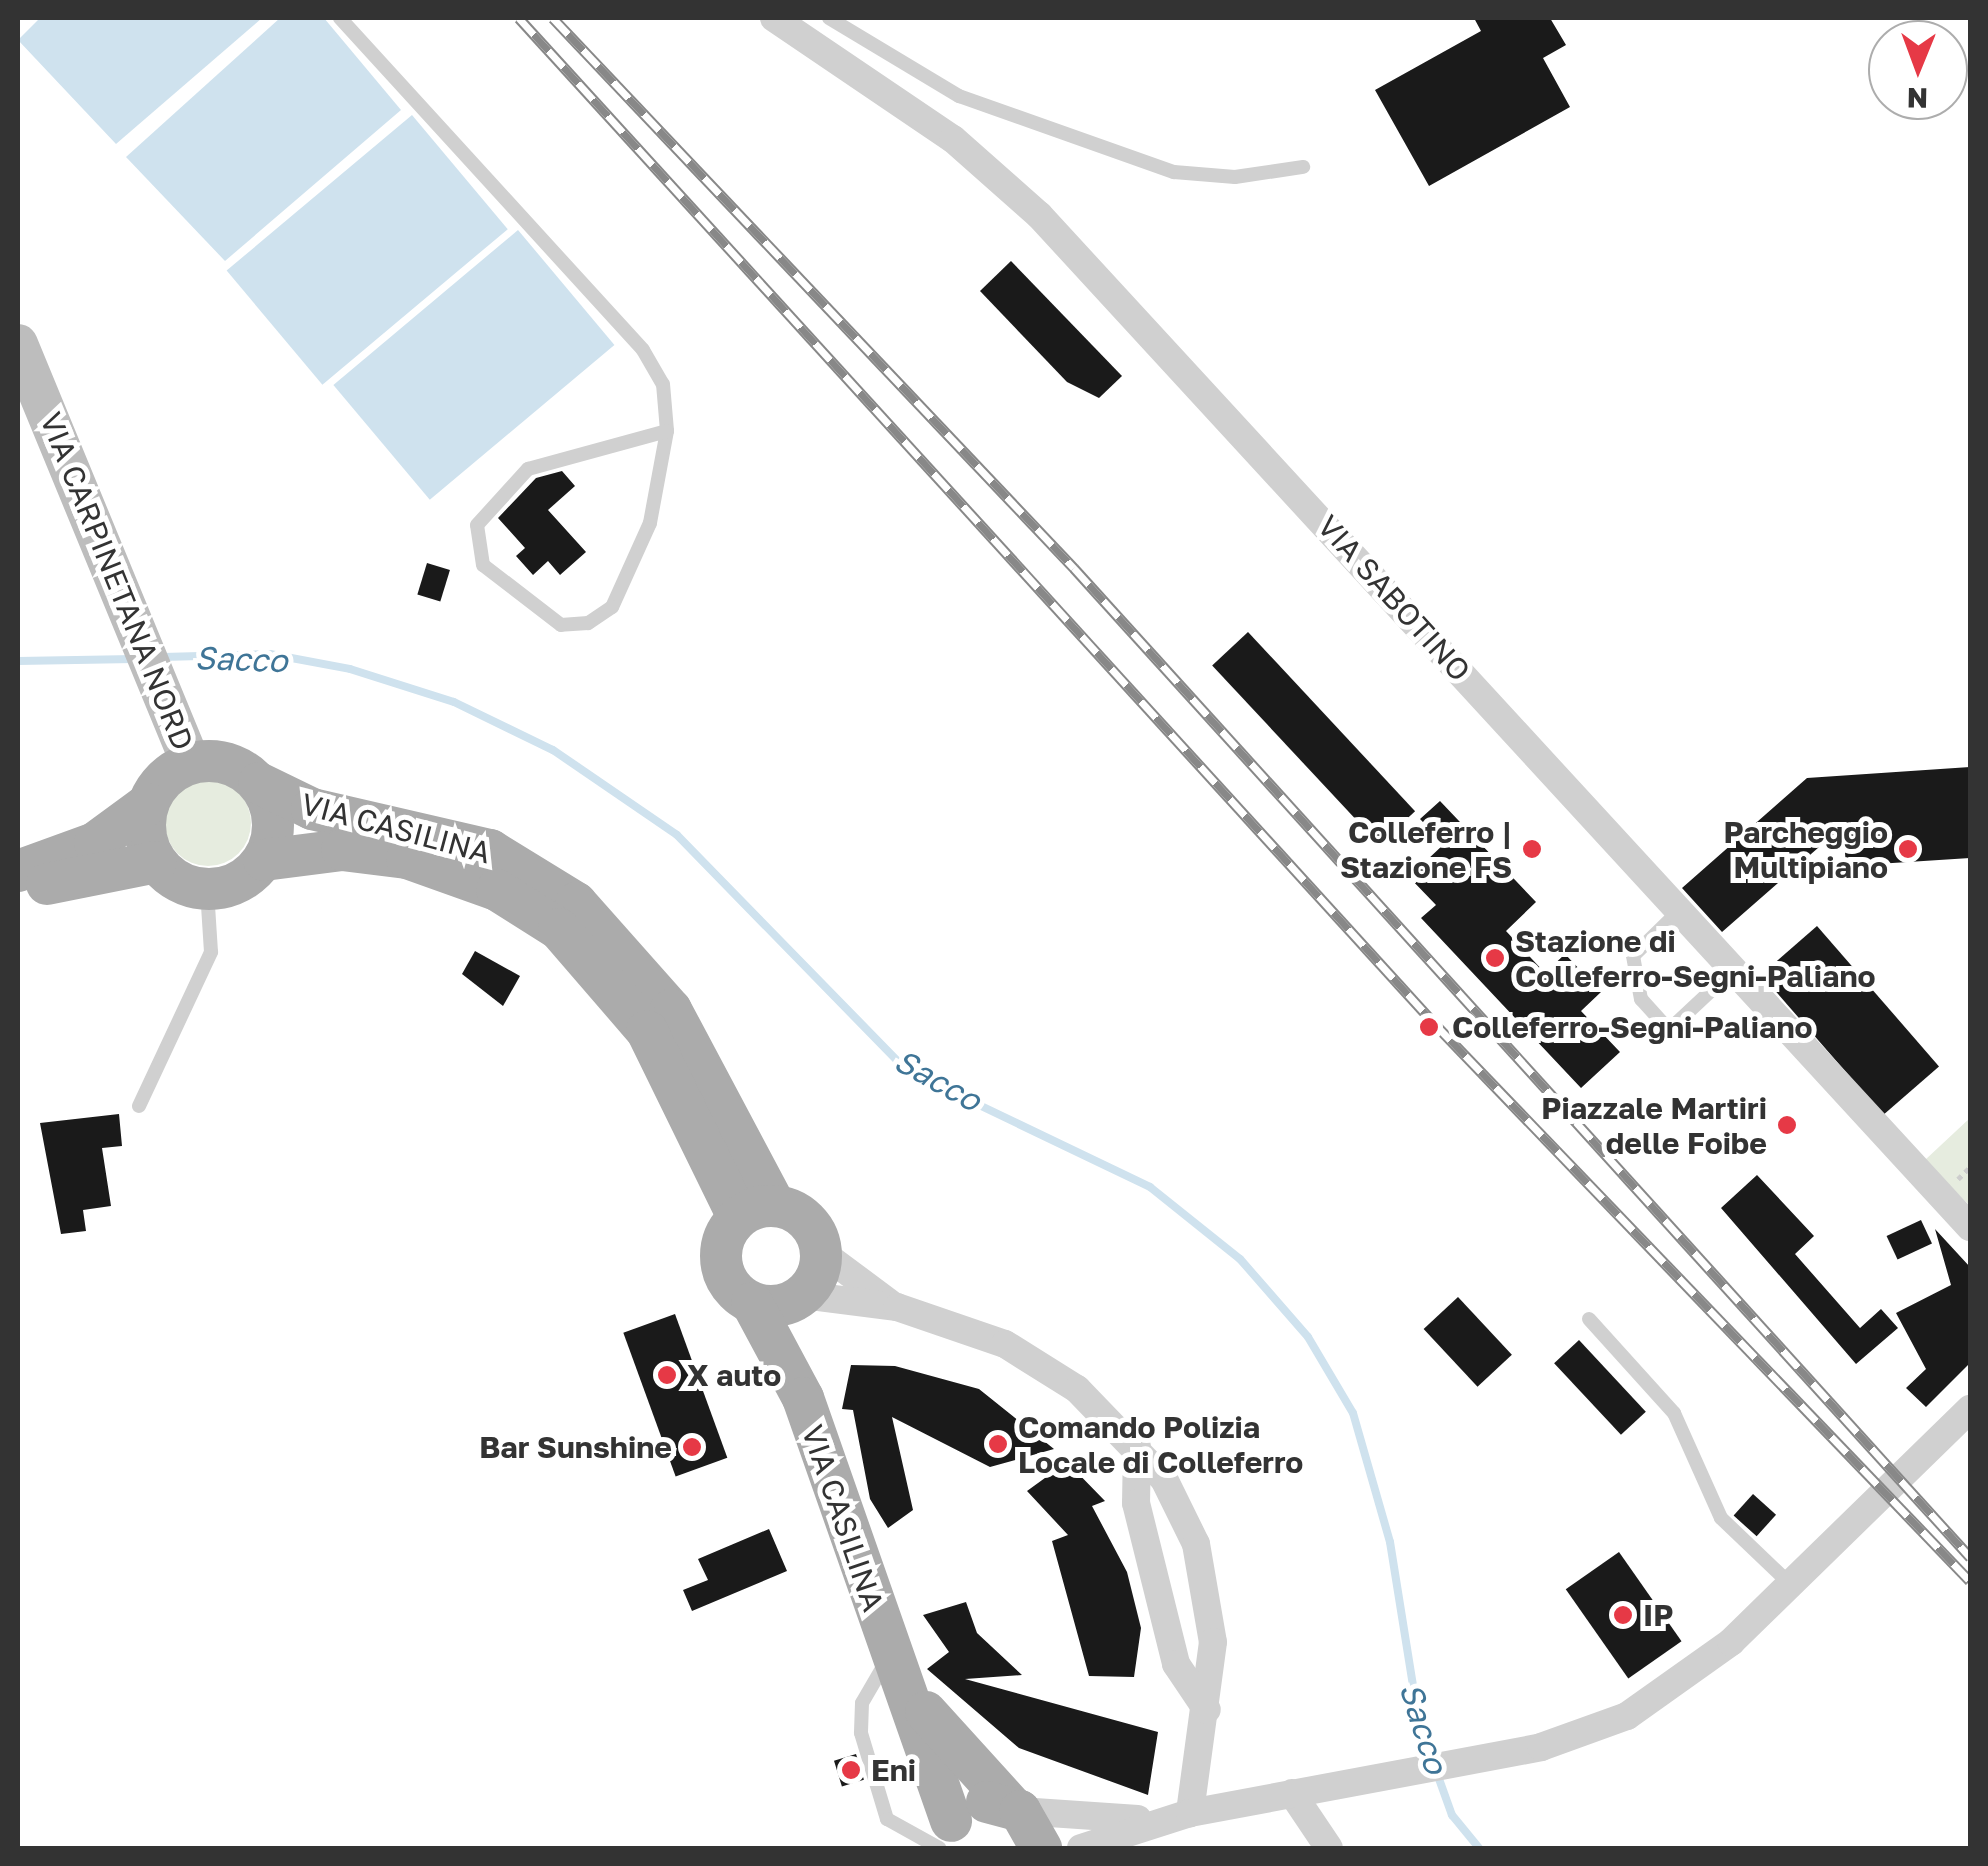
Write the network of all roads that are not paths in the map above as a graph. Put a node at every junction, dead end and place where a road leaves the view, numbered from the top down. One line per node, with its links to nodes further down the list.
1 (340, 18): 6 (lane)
2 (774, 18): 15 (street, VIA SABOTINO)
3 (829, 18): 4 (lane)
4 (1303, 168)
5 (18, 344): 7 (main road, VIA CARPINETANA NORD)
6 (667, 431): 6 (lane)
7 (191, 762): 8 (main road); 9 (main road)
8 (259, 783): 10 (main road); 18 (main road, VIA CASILINA)
9 (148, 804): 11 (main road); 12 (main road)
10 (264, 860): 14 (main road); 18 (main road, VIA CASILINA)
11 (156, 862): 13 (main road); 14 (main road)
12 (18, 872)
13 (18, 890)
14 (207, 890): 17 (lane)
15 (1678, 911): 16 (street, VIA SABOTINO); 16 (lane)
16 (1732, 971): 19 (street, VIA SABOTINO)
17 (139, 1106)
18 (757, 1211): 20 (main road, VIA CASILINA); 21 (main road)
19 (1970, 1227)
20 (821, 1252): 21 (main road); 22 (street)
21 (782, 1300): 22 (street); 27 (main road, VIA CASILINA)
22 (897, 1308): 25 (street)
23 (1589, 1318): 26 (lane)
24 (1970, 1408): 26 (street)
25 (1137, 1447): 28 (street); 28 (street)
26 (1792, 1586): 29 (street)
27 (886, 1647): 30 (main road, VIA CASILINA); 32 (main road, VIA CASILINA); 32 (lane)
28 (1207, 1710): 31 (street)
29 (1292, 1793): 31 (street); 35 (street)
30 (1016, 1809): 31 (street); 32 (main road); 33 (main road, VIA CASILINA)
31 (1177, 1816): 34 (street)
32 (944, 1839)
33 (1041, 1848)
34 (1081, 1848)
35 (1329, 1848)

